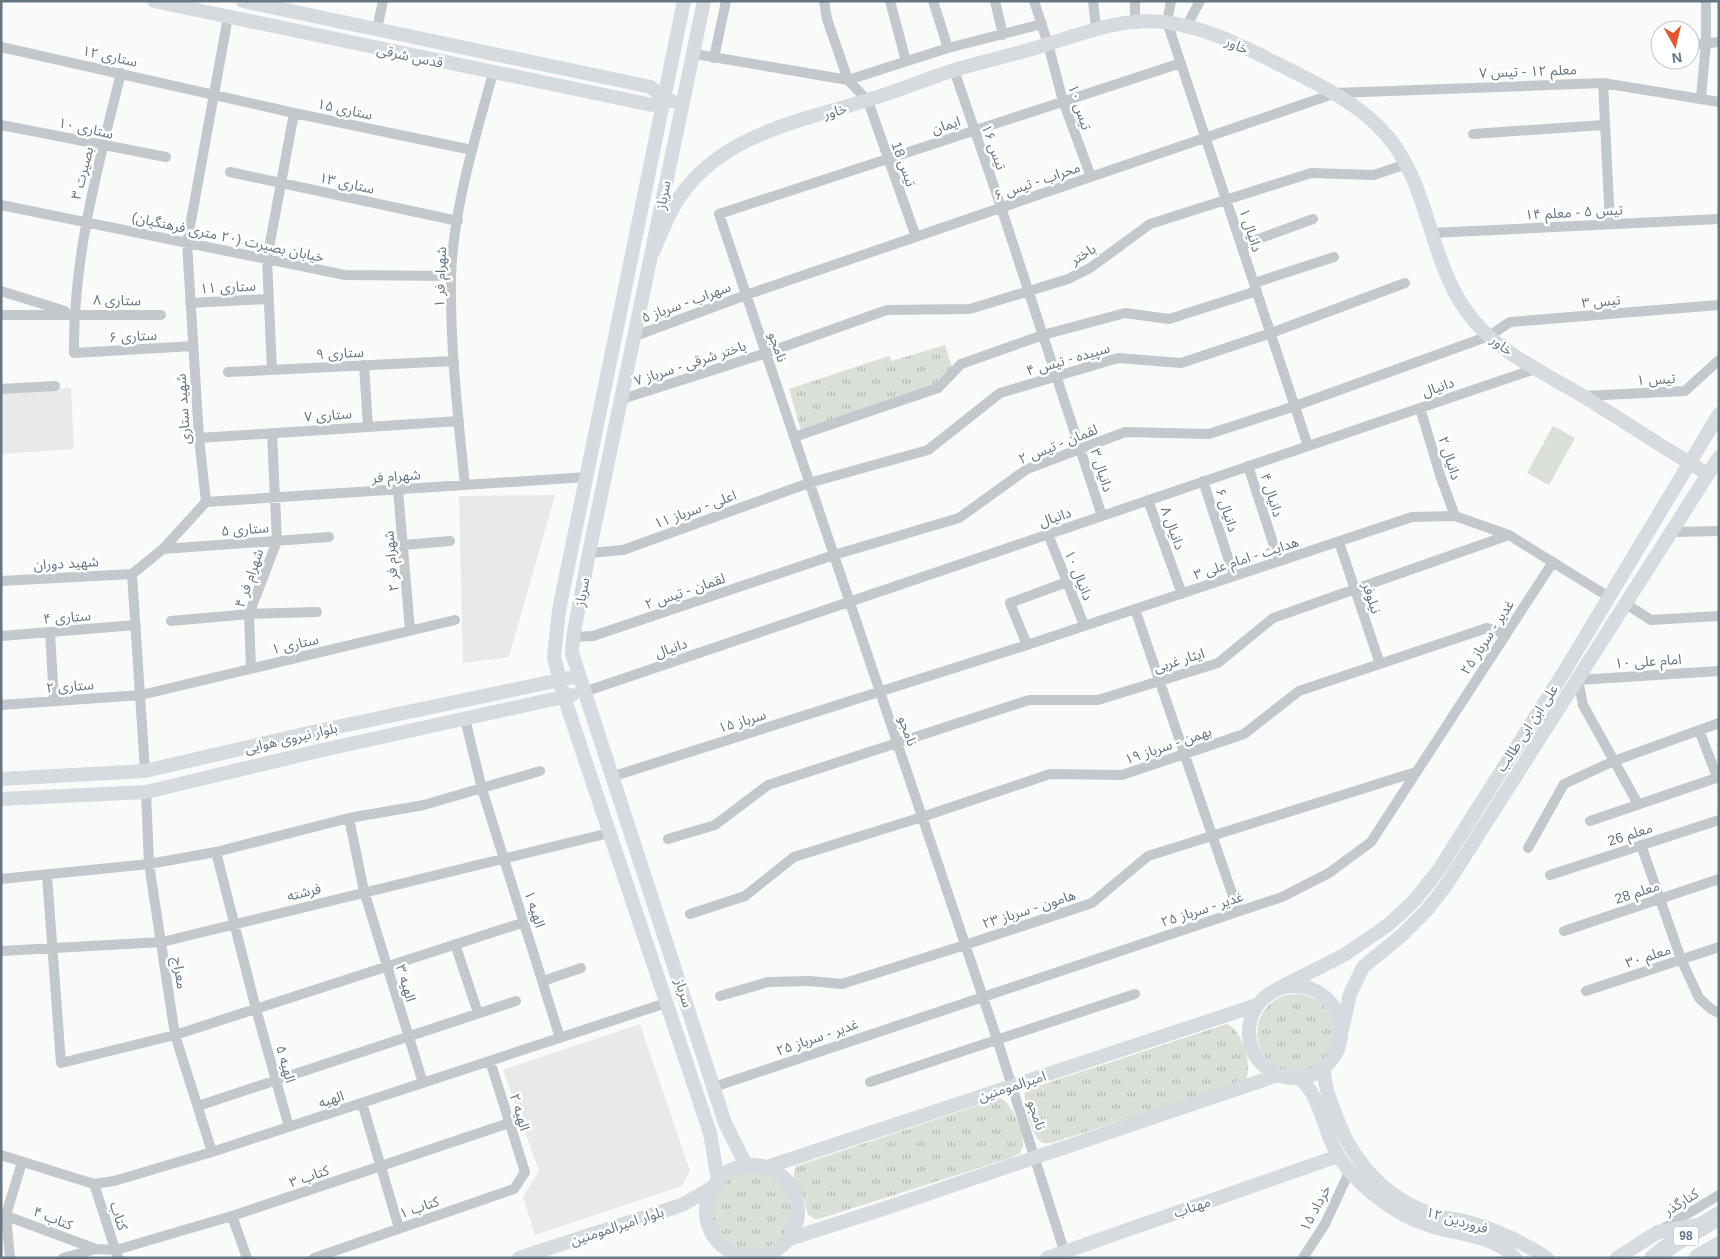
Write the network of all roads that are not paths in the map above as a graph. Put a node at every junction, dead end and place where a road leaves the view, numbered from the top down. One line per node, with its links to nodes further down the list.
1 (154, 1): 18 (street, قدس شرقی)
2 (243, 1): 17 (street)
3 (383, 1): 25 (street)
4 (684, 1): 45 (street, سرباز)
5 (704, 1): 33 (street, سرباز)
6 (726, 1): 34 (street)
7 (824, 1): 40 (street)
8 (890, 1): 35 (street)
9 (933, 1): 32 (street)
10 (995, 1): 26 (street)
11 (1034, 1): 21 (street, تیس ۱۰)
12 (1093, 1): 23 (street)
13 (1134, 1): 19 (street)
14 (1170, 1): 20 (street)
15 (1200, 1): 24 (street)
16 (1706, 1): 28 (street)
17 (279, 9): 22 (street); 25 (street)
18 (228, 17): 22 (street, قدس شرقی); 42 (street, شهید ستاری)
19 (1135, 22): 20 (street, خاور); 23 (street, خاور)
20 (1168, 22): 24 (street, خاور); 36 (street, دانیال ۱)
21 (1042, 24): 26 (street); 29 (street, تیس ۱۰)
22 (274, 26): 39 (street, قدس شرقی)
23 (1096, 27): 29 (street, خاور)
24 (1186, 27): 43 (street, خاور)
25 (377, 29): 45 (street)
26 (1003, 35): 32 (street)
27 (1719, 42): 28 (street)
28 (1706, 43): 30 (street); 44 (street)
29 (1048, 44): 37 (street, خاور); 47 (street, تیس ۱۰)
30 (1700, 44)
31 (1, 47): 38 (street, ستاری ۱۲)
32 (948, 48): 35 (street)
33 (694, 54): 34 (street); 49 (street, سرباز)
34 (714, 58): 40 (street)
35 (906, 61): 40 (street)
36 (1181, 63): 47 (street, ایمان); 55 (street, دانیال ۱)
37 (954, 70): 46 (street, خاور); 53 (street, تیس ۱۶)
38 (121, 73): 42 (street, ستاری ۱۲); 56 (street, بصیرت ۳)
39 (493, 74): 45 (street, قدس شرقی); 57 (street, شهرام فر ۱)
40 (848, 80): 46 (street)
41 (1603, 83): 43 (street, معلم ۱۲ - تیس ۷); 44 (street, معلم ۱۲ - تیس ۷); 52 (street)
42 (214, 93): 50 (street, ستاری ۱۵); 77 (street, شهید ستاری)
43 (1336, 93): 55 (street, محراب - تیس ۶); 60 (street, خاور)
44 (1701, 98): 48 (street, معلم ۱۲ - تیس ۷)
45 (664, 99): 49 (street); 126 (street, سرباز)
46 (868, 101): 59 (street, تیس 18); 64 (street, خاور)
47 (1062, 102): 53 (street, ایمان); 63 (street, تیس ۱۰)
48 (1719, 102)
49 (682, 104): 61 (street, سرباز)
50 (294, 113): 57 (street, ستاری ۱۵); 65 (street)
51 (1, 124): 56 (street, ستاری ۱۰)
52 (1603, 125): 54 (street); 74 (street)
53 (974, 130): 59 (street, ایمان); 68 (street, تیس ۱۶)
54 (1473, 134)
55 (1206, 137): 63 (street, محراب - تیس ۶); 66 (street, دانیال ۱)
56 (103, 146): 58 (street, ستاری ۱۰); 73 (street, بصیرت ۳)
57 (472, 150): 72 (street, شهرام فر ۱)
58 (166, 157)
59 (887, 159): 69 (street, ایمان); 76 (street, تیس 18)
60 (1406, 164): 66 (street, باختر); 75 (street, خاور)
61 (668, 168): 64 (street); 79 (street, سرباز)
62 (230, 172): 65 (street, ستاری ۱۳)
63 (1091, 177): 68 (street, محراب - تیس ۶)
64 (694, 180): 79 (street, خاور)
65 (281, 183): 72 (street, ستاری ۱۳); 81 (street)
66 (1227, 200): 78 (street, دانیال ۱); 85 (street, باختر)
67 (1, 205): 73 (street, خیابان بصیرت (۲۰ متری فرهنگیان))
68 (1001, 208): 76 (street, محراب - تیس ۶); 85 (street, تیس ۱۶)
69 (719, 214): 87 (street, نامجو)
70 (1313, 219): 78 (street)
71 (1719, 219): 74 (street, تیس ۵ - معلم ۱۴)
72 (458, 221): 82 (street, شهرام فر ۱)
73 (85, 222): 77 (street, خیابان بصیرت (۲۰ متری فرهنگیان)); 91 (street, بصیرت ۳)
74 (1610, 224): 75 (street, تیس ۵ - معلم ۱۴)
75 (1431, 233): 97 (street, خاور)
76 (916, 237): 87 (street, محراب - تیس ۶)
77 (187, 243): 81 (street, خیابان بصیرت (۲۰ متری فرهنگیان)); 89 (street, شهید ستاری)
78 (1242, 245): 84 (street, دانیال ۱)
79 (652, 252): 95 (street, سرباز)
80 (1334, 257): 84 (street)
81 (267, 259): 82 (street, خیابان بصیرت (۲۰ متری فرهنگیان)); 88 (street)
82 (451, 276): 102 (street, شهرام فر ۱)
83 (1405, 283): 94 (street, سپیده - تیس ۴)
84 (1256, 287): 94 (street, دانیال ۱); 96 (street)
85 (1029, 290): 96 (street, دانیال ۳); 100 (street, باختر)
86 (1, 291): 91 (street)
87 (746, 295): 95 (street, سهراب - سرباز ۵); 100 (street, نامجو)
88 (268, 299): 89 (street, ستاری ۱۱); 105 (street)
89 (190, 303): 98 (street, شهید ستاری)
90 (1719, 305): 97 (street, تیس ۳)
91 (73, 313): 92 (street); 93 (street, ستاری ۸); 99 (street, بصیرت ۳)
92 (1, 315)
93 (161, 315)
94 (1271, 333): 107 (street, سپیده - تیس ۴); 112 (street, دانیال ۱)
95 (635, 336): 111 (street, سرباز)
96 (1043, 336): 107 (street, دانیال ۳); 118 (street)
97 (1489, 336): 104 (street, خاور); 112 (street, لقمان - تیس ۲)
98 (193, 346): 99 (street, ستاری ۶); 119 (street, شهید ستاری)
99 (74, 353)
100 (766, 353): 111 (street, باختر شرقی - سرباز ۷); 118 (street, نامجو)
101 (1719, 360): 110 (street, تیس ۱)
102 (454, 361): 103 (street, ستاری ۹); 115 (street, شهرام فر ۱)
103 (364, 366): 105 (street, ستاری ۹); 116 (street)
104 (1535, 369): 110 (street, خاور); 113 (street, دانیال)
105 (272, 370): 106 (street, ستاری ۹)
106 (228, 372)
107 (1056, 376): 121 (street, دانیال ۳); 129 (street, سپیده - تیس ۴)
108 (55, 386): 109 (street)
109 (1, 389)
110 (1583, 396): 123 (street, خاور)
111 (622, 400): 128 (street, سرباز)
112 (1295, 406): 120 (street, دانیال ۱); 121 (street, لقمان - تیس ۲)
113 (1420, 408): 120 (street, دانیال); 136 (street, دانیال ۲)
114 (1719, 414): 123 (street, علی ابن ابی طالب)
115 (459, 421): 116 (street, ستاری ۷); 130 (street, شهرام فر ۱)
116 (368, 426): 117 (street, ستاری ۷)
117 (272, 433): 119 (street, ستاری ۷); 132 (street, شهرام فر ۴)
118 (794, 437): 129 (street, نامجو)
119 (199, 438): 134 (street, شهید ستاری)
120 (1308, 446): 124 (street, دانیال)
121 (1080, 449): 135 (street, دانیال ۳); 148 (street, لقمان - تیس ۲)
122 (1719, 457): 125 (street, علی ابن ابی طالب)
123 (1689, 462): 125 (street, خاور); 157 (street, علی ابن ابی طالب)
124 (1248, 466): 127 (street, دانیال); 149 (street, دانیال ۴)
125 (1708, 474): 138 (street, علی ابن ابی طالب)
126 (587, 478): 128 (street); 130 (street, شهرام فر); 181 (street, سرباز)
127 (1203, 481): 133 (street, دانیال); 152 (street, دانیال ۶)
128 (604, 482): 147 (street, سرباز)
129 (809, 482): 147 (street, اعلی - سرباز ۱۱); 148 (street, نامجو)
130 (465, 485): 131 (street, شهرام فر)
131 (398, 490): 132 (street, شهرام فر); 145 (street, شهرام فر ۲)
132 (276, 498): 134 (street, شهرام فر); 142 (street, شهرام فر ۴)
133 (1148, 500): 135 (street, دانیال); 156 (street, دانیال ۸)
134 (206, 502): 146 (street)
135 (1102, 516): 139 (street, دانیال)
136 (1455, 516): 140 (street, هدایت - امام علی ۳); 144 (street, هدایت - امام علی ۳)
137 (1719, 531): 138 (street)
138 (1672, 532): 159 (street, علی ابن ابی طالب)
139 (1048, 534): 154 (street, دانیال ۱۰); 158 (street, دانیال)
140 (1509, 535): 150 (street, هدایت - امام علی ۳); 155 (street, ایثار غربی)
141 (329, 537): 142 (street, ستاری ۵)
142 (277, 541): 146 (street, ستاری ۵); 162 (street, شهرام فر ۴)
143 (450, 541): 145 (street)
144 (1339, 542): 149 (street, هدایت - امام علی ۳); 155 (street, نیلوفر)
145 (403, 545): 168 (street, شهرام فر ۲)
146 (163, 549): 151 (street)
147 (589, 554): 172 (street, سرباز)
148 (834, 555): 158 (street, نامجو); 172 (street, لقمان - تیس ۲)
149 (1279, 561): 152 (street, هدایت - امام علی ۳)
150 (1553, 562): 157 (street, هدایت - امام علی ۳); 170 (street, غدیر - سرباز ۲۵)
151 (132, 574): 153 (street, شهید دوران); 166 (street)
152 (1234, 576): 156 (street, هدایت - امام علی ۳)
153 (1, 581)
154 (1067, 582): 167 (street, دانیال ۱۰); 173 (street)
155 (1354, 588): 174 (street, نیلوفر); 180 (street, ایثار غربی)
156 (1182, 594): 160 (street, هدایت - امام علی ۳)
157 (1609, 597): 177 (street, علی ابن ابی طالب)
158 (850, 602): 182 (street, دانیال); 183 (street, نامجو)
159 (1626, 604): 163 (street); 179 (street, علی ابن ابی طالب)
160 (1135, 609): 167 (street, هدایت - امام علی ۳); 180 (street)
161 (317, 612): 162 (street)
162 (250, 614): 165 (street); 175 (street, شهرام فر ۴)
163 (1719, 616)
164 (455, 620): 168 (street, ستاری ۱)
165 (172, 621)
166 (136, 625): 169 (street, ستاری ۴); 184 (street)
167 (1084, 625): 173 (street, هدایت - امام علی ۳)
168 (410, 630): 175 (street, ستاری ۱)
169 (50, 632): 171 (street, ستاری ۴); 186 (street)
170 (1506, 634): 174 (street, بهمن - سرباز ۱۹); 198 (street, غدیر - سرباز ۲۵)
171 (1, 636)
172 (573, 637): 178 (street, سرباز)
173 (1027, 645): 183 (street, هدایت - امام علی ۳)
174 (1380, 664): 194 (street, بهمن - سرباز ۱۹)
175 (251, 668): 184 (street, ستاری ۱)
176 (1719, 671): 179 (street, امام علی ۱۰)
177 (1564, 672): 179 (street); 239 (street, علی ابن ابی طالب)
178 (579, 676): 181 (street, بلوار نیروی هوایی); 182 (street, سرباز)
179 (1578, 680): 195 (street); 251 (street, علی ابن ابی طالب)
180 (1160, 681): 192 (street, ایثار غربی); 194 (street)
181 (559, 682): 185 (street, سرباز); 191 (street, بلوار نیروی هوایی)
182 (584, 692): 185 (street, بلوار نیروی هوایی); 199 (street, سرباز)
183 (880, 692): 192 (street, نامجو); 199 (street, سرباز ۱۵)
184 (141, 695): 186 (street, ستاری ۲); 196 (street)
185 (564, 697): 188 (street, بلوار نیروی هوایی); 210 (street, سرباز)
186 (54, 701): 187 (street, ستاری ۲)
187 (1, 704)
188 (466, 719): 193 (street, بلوار نیروی هوایی); 202 (street, الهیه ۱)
189 (1719, 723): 190 (street)
190 (1699, 730): 195 (street); 200 (street)
191 (314, 732): 193 (street); 196 (street, بلوار نیروی هوایی)
192 (898, 744): 206 (street, نامجو); 212 (street, ایثار غربی)
193 (318, 751): 203 (street, بلوار نیروی هوایی)
194 (1184, 754): 206 (street, بهمن - سرباز ۱۹); 211 (street)
195 (1614, 761): 205 (street); 214 (street)
196 (145, 771): 201 (street, بلوار نیروی هوایی); 203 (street)
197 (540, 771): 202 (street)
198 (1416, 772): 211 (street, هامون - سرباز ۲۳); 224 (street, غدیر - سرباز ۲۵)
199 (611, 777): 244 (street, سرباز)
200 (1718, 777): 205 (street)
201 (1, 779)
202 (482, 789): 207 (street); 216 (street, الهیه ۱)
203 (146, 792): 204 (street, بلوار نیروی هوایی); 217 (street, معراج)
204 (1, 799)
205 (1638, 804): 209 (street)
206 (922, 817): 225 (street, بهمن - سرباز ۱۹); 231 (street, نامجو)
207 (349, 818): 215 (street); 222 (street, الهیه ۳)
208 (1719, 820): 213 (street, معلم 26)
209 (1590, 821)
210 (609, 832): 216 (street, فرشته); 246 (street, سرباز)
211 (1213, 836): 224 (street); 231 (street, هامون - سرباز ۲۳)
212 (668, 839)
213 (1641, 845): 218 (street, معلم 26); 223 (street)
214 (1528, 848)
215 (216, 852): 217 (street); 227 (street, الهیه ۵)
216 (504, 857): 222 (street, فرشته); 226 (street, الهیه ۱)
217 (149, 864): 219 (street); 229 (street, معراج)
218 (1550, 875)
219 (47, 876): 220 (street); 233 (street)
220 (1, 879)
221 (1719, 880): 223 (street, معلم 28)
222 (364, 891): 227 (street, فرشته); 236 (street, الهیه ۳)
223 (1660, 899): 228 (street, معلم 28); 235 (street)
224 (1238, 911): 242 (street, غدیر - سرباز ۲۵)
225 (690, 914)
226 (525, 922): 230 (street); 238 (street, الهیه ۱)
227 (234, 923): 229 (street, فرشته); 248 (street, الهیه ۵)
228 (1564, 931)
229 (162, 942): 233 (street, فرشته); 252 (street, معراج)
230 (455, 944): 236 (street); 249 (street)
231 (965, 945): 242 (street, نامجو); 243 (street, هامون - سرباز ۲۳)
232 (1719, 947): 235 (street, معلم ۳۰)
233 (51, 949): 234 (street, فرشته); 252 (street)
234 (1, 951)
235 (1681, 959): 240 (street, معلم ۳۰); 250 (street)
236 (386, 966): 248 (street); 253 (street, الهیه ۳)
237 (581, 968): 238 (street)
238 (543, 981): 254 (street, الهیه ۱)
239 (1280, 988): 247 (street); 251 (street)
240 (1586, 991)
241 (1134, 994): 255 (street)
242 (982, 995): 255 (street, نامجو); 264 (street, غدیر - سرباز ۲۵)
243 (720, 996)
244 (685, 997): 246 (street); 264 (street, سرباز)
245 (516, 1001): 249 (street)
246 (666, 1003): 254 (street, الهیه); 280 (street, سرباز)
247 (1257, 1005): 258 (street); 263 (street, امیرالمومنین)
248 (256, 1009): 252 (street); 260 (street, الهیه ۵)
249 (478, 1013): 253 (street)
250 (1719, 1013)
251 (1342, 1030): 257 (street)
252 (175, 1035): 266 (street, معراج)
253 (408, 1036): 260 (street); 262 (street, الهیه ۳)
254 (560, 1038): 256 (street, الهیه)
255 (998, 1039): 261 (street); 263 (street, نامجو)
256 (490, 1061): 262 (street, الهیه); 267 (street, الهیه ۲)
257 (1324, 1068): 259 (street); 276 (street, ۱۲ فروردین)
258 (1278, 1075): 259 (street); 272 (street)
259 (1298, 1078): 271 (street, ۱۲ فروردین)
260 (276, 1080): 266 (street); 268 (street, الهیه ۵)
261 (870, 1082)
262 (422, 1083): 265 (street, الهیه)
263 (1013, 1086): 272 (street, نامجو); 277 (street, امیرالمومنین)
264 (714, 1087): 274 (street, سرباز)
265 (362, 1103): 268 (street, الهیه); 275 (street)
266 (198, 1106): 269 (street, معراج)
267 (509, 1123): 275 (street, کتاب ۳); 278 (street, الهیه ۲)
268 (289, 1127): 269 (street, الهیه)
269 (212, 1152): 279 (street, الهیه)
270 (1, 1155): 273 (street, الهیه)
271 (1338, 1156): 276 (street, ۱۲ فروردین); 292 (street, مهتاب)
272 (1036, 1158): 289 (street); 292 (street, نامجو)
273 (22, 1162): 279 (street, الهیه); 282 (street)
274 (746, 1165): 277 (street); 280 (street)
275 (382, 1166): 283 (street, کتاب ۳); 285 (street)
276 (1355, 1167): 300 (street, ۱۵ خرداد); 301 (street, ۱۲ فروردین); 302 (street, ۱۲ فروردین)
277 (767, 1168): 289 (street)
278 (525, 1172): 285 (street, کتاب ۱)
279 (94, 1184): 290 (street, کتاب)
280 (715, 1184): 293 (street); 298 (street, بلوار امیرالمومنین)
281 (1719, 1195): 286 (street, کنارگذر)
282 (4, 1214): 288 (street, کتاب ۴); 294 (street)
283 (232, 1216): 290 (street, کتاب ۳); 296 (street)
284 (1712, 1220): 286 (street); 304 (highway, 98)
285 (399, 1228): 291 (street, کتاب ۱)
286 (1658, 1232): 303 (street)
287 (1719, 1246): 305 (highway, 98)
288 (96, 1248): 290 (street); 295 (street)
289 (783, 1248): 293 (street)
290 (117, 1254)
291 (337, 1254): 297 (street, کتاب ۱)
292 (1065, 1255): 299 (street, مهتاب)
293 (740, 1257)
294 (10, 1258)
295 (63, 1258)
296 (247, 1258)
297 (314, 1258)
298 (519, 1258)
299 (1047, 1258)
300 (1303, 1258)
301 (1515, 1258)
302 (1547, 1258)
303 (1617, 1258)
304 (1654, 1258)
305 (1698, 1258)

